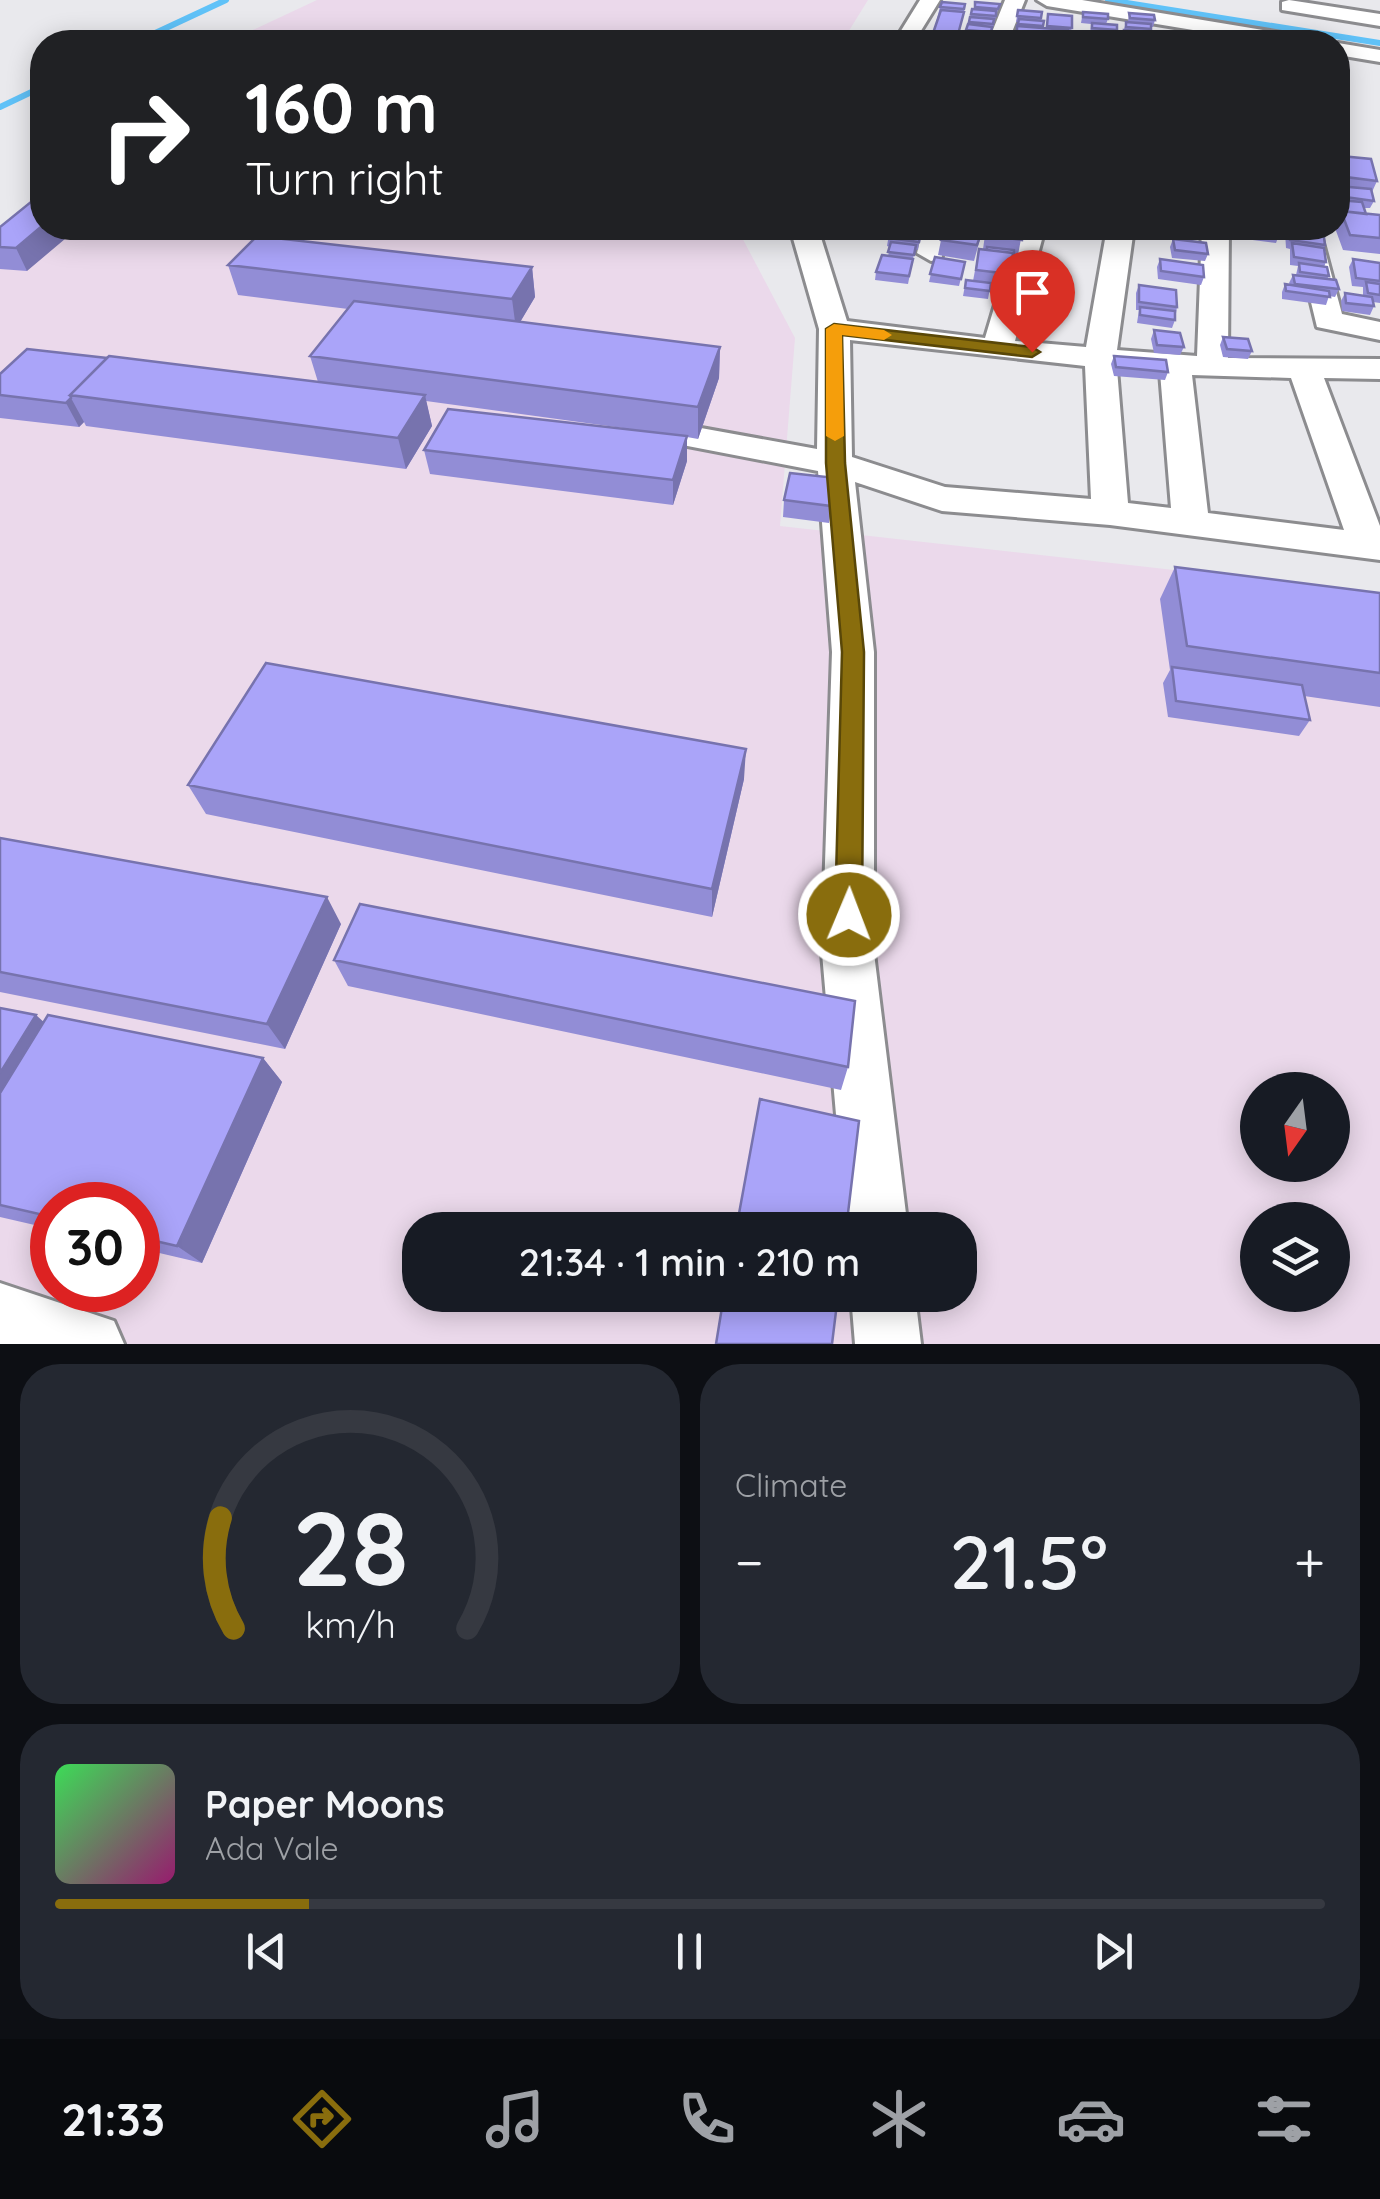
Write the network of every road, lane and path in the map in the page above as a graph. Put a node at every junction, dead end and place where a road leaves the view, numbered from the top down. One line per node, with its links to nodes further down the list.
1 (930, 0): 7 (street)
2 (1015, 0): 8 (street)
3 (1047, 0): 5 (street)
4 (1288, 6): 6 (street)
5 (1159, 18): 9 (street); 10 (street)
6 (1380, 20)
7 (911, 30)
8 (1003, 30)
9 (1156, 30)
10 (1225, 30)
11 (1350, 52): 12 (street)
12 (1379, 60)
13 (808, 240): 18 (street)
14 (1029, 240): 20 (street)
15 (1119, 240): 21 (street)
16 (1216, 240): 23 (street)
17 (1309, 240): 19 (street)
18 (834, 329): 20 (street); 27 (street)
19 (1380, 332)
20 (997, 349): 21 (street)
21 (1100, 358): 22 (street); 28 (street)
22 (1175, 364): 23 (street); 29 (street)
23 (1212, 367): 24 (street)
24 (1304, 368): 25 (street); 30 (street)
25 (1380, 370)
26 (646, 428): 27 (street)
27 (835, 463): 28 (street); 31 (street)
28 (1110, 513): 29 (street)
29 (1192, 524): 30 (street)
30 (1374, 546)
31 (875, 1212)
32 (885, 1312): 35 (street)
33 (0, 1315): 34 (street)
34 (91, 1344)
35 (888, 1344)

